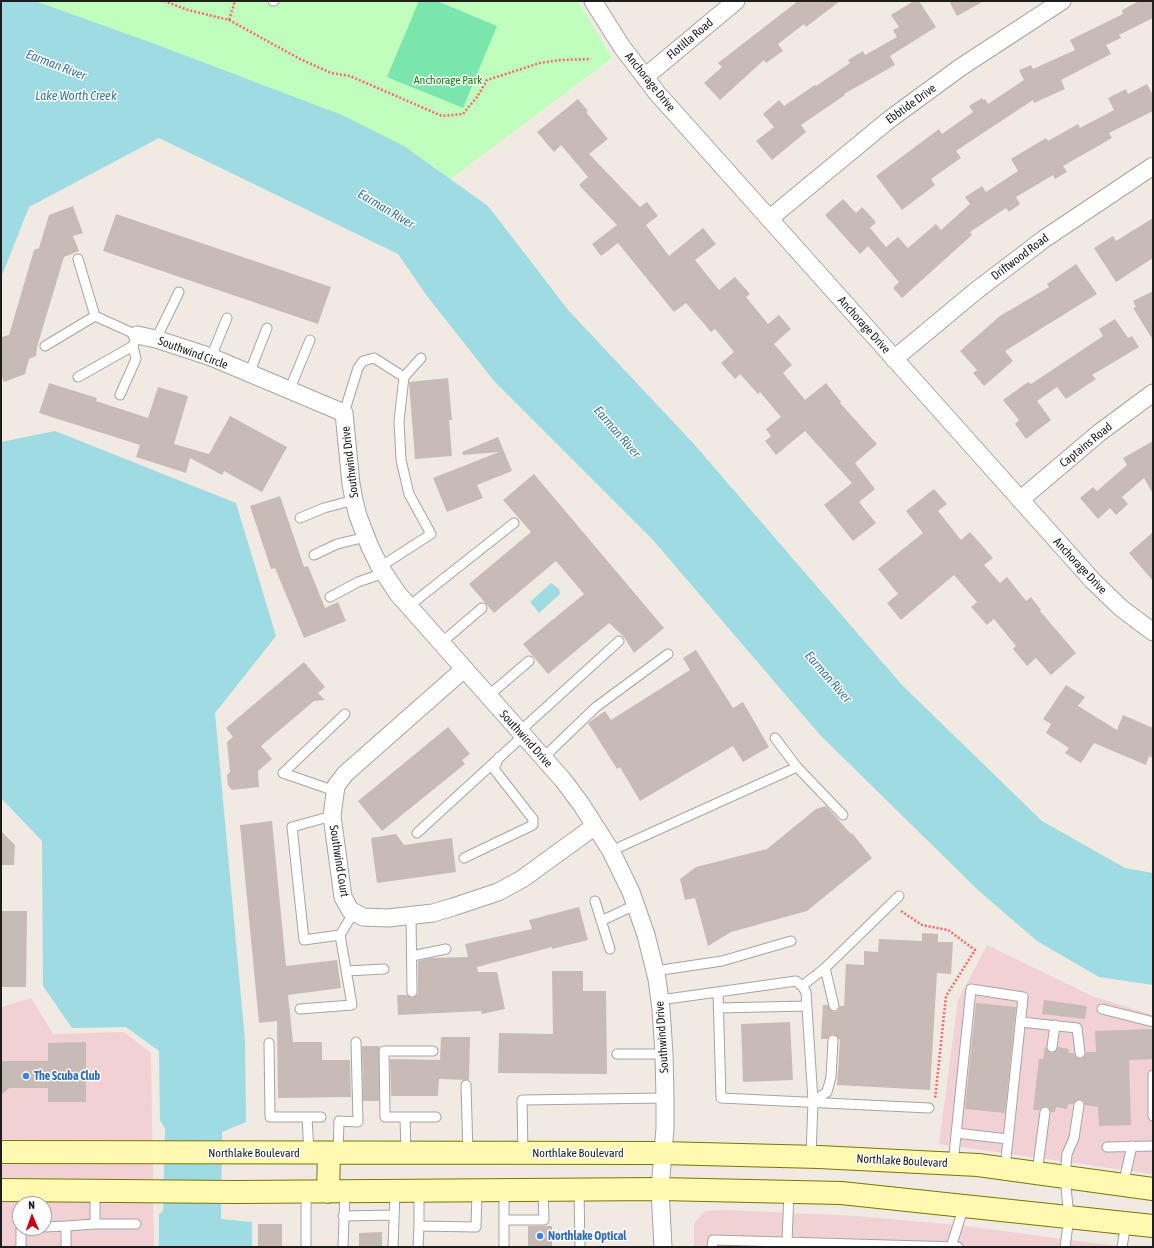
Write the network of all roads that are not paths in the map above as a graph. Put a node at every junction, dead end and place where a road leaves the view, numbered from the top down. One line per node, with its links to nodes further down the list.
1 (593, 1): 4 (street, Anchorage Drive)
2 (736, 1): 4 (street, Flotilla Road)
3 (1062, 1): 6 (street, Ebbtide Drive)
4 (645, 78): 6 (street, Anchorage Drive)
5 (1153, 166): 18 (street, Driftwood Road)
6 (769, 219): 18 (street, Anchorage Drive)
7 (78, 259): 9 (lane)
8 (179, 292): 12 (lane)
9 (95, 316): 14 (lane); 15 (lane)
10 (227, 318): 16 (lane)
11 (267, 328): 19 (lane)
12 (156, 339): 14 (street, Southwind Circle); 16 (street, Southwind Circle)
13 (310, 340): 22 (lane)
14 (135, 341): 20 (lane); 24 (lane)
15 (45, 346)
16 (211, 358): 19 (street, Southwind Circle)
17 (421, 358): 21 (lane)
18 (894, 359): 27 (street, Anchorage Drive)
19 (249, 374): 22 (street, Southwind Drive)
20 (78, 377)
21 (404, 377): 25 (lane); 32 (lane)
22 (289, 391): 25 (street, Southwind Drive)
23 (1153, 392): 27 (street, Captains Road)
24 (120, 395)
25 (344, 413): 26 (street, Southwind Drive)
26 (354, 500): 28 (lane); 30 (street, Southwind Drive)
27 (1020, 500): 36 (street, Anchorage Drive)
28 (300, 518)
29 (514, 523): 34 (lane)
30 (366, 537): 31 (lane); 32 (street, Southwind Drive)
31 (314, 555)
32 (382, 570): 33 (lane); 34 (street, Southwind Drive)
33 (330, 597)
34 (409, 606): 38 (street, Southwind Drive)
35 (482, 608): 38 (lane)
36 (1153, 632)
37 (618, 641): 44 (lane)
38 (441, 643): 41 (street, Southwind Drive)
39 (668, 654): 47 (lane)
40 (529, 661): 42 (lane)
41 (464, 669): 42 (street, Southwind Drive); 49 (street, Southwind Court)
42 (488, 696): 44 (street, Southwind Drive)
43 (345, 714): 49 (lane)
44 (522, 733): 46 (lane); 47 (street, Southwind Drive)
45 (775, 738): 48 (lane)
46 (500, 757): 53 (lane); 55 (lane)
47 (544, 758): 52 (street, Southwind Drive)
48 (798, 767): 50 (lane); 54 (lane)
49 (335, 791): 51 (street, Southwind Court)
50 (843, 815)
51 (332, 816): 59 (street, Southwind Court); 62 (lane)
52 (595, 826): 54 (street, Southwind Drive); 60 (street, Southwind Court)
53 (417, 833)
54 (611, 851): 58 (street, Southwind Drive)
55 (464, 858)
56 (899, 896): 67 (lane)
57 (594, 901): 61 (lane)
58 (635, 905): 61 (lane); 70 (street, Southwind Drive)
59 (354, 912): 60 (street, Southwind Court); 62 (lane)
60 (411, 915): 66 (lane)
61 (601, 921): 65 (lane)
62 (340, 935): 69 (lane)
63 (791, 941): 70 (lane)
64 (446, 949): 66 (lane)
65 (610, 949)
66 (412, 956): 72 (lane)
67 (825, 968): 71 (lane); 76 (lane)
68 (384, 969): 69 (lane)
69 (346, 971): 78 (lane)
70 (655, 971): 74 (street, Southwind Drive)
71 (802, 986): 73 (lane); 75 (lane)
72 (412, 992)
73 (718, 993): 74 (lane); 77 (lane)
74 (660, 1000): 90 (street, Southwind Drive)
75 (807, 1006): 77 (lane); 94 (lane)
76 (834, 1006)
77 (718, 1008): 94 (lane)
78 (300, 1009)
79 (1102, 1009): 81 (lane)
80 (1021, 1022): 82 (lane); 103 (lane); 104 (lane)
81 (1153, 1022)
82 (1056, 1025): 86 (lane); 88 (lane)
83 (833, 1040): 94 (lane)
84 (269, 1042): 99 (lane)
85 (356, 1042): 109 (lane)
86 (1052, 1047)
87 (433, 1050): 102 (lane)
88 (1080, 1053)
89 (617, 1054): 90 (lane)
90 (664, 1054): 93 (street, Southwind Drive)
91 (1153, 1075): 98 (lane)
92 (466, 1085): 113 (lane)
93 (665, 1098): 111 (lane); 112 (street, Southwind Drive)
94 (813, 1102): 96 (lane); 114 (lane)
95 (1079, 1105): 118 (lane)
96 (929, 1108)
97 (1045, 1112): 117 (lane)
98 (1153, 1116)
99 (307, 1117): 100 (lane); 109 (lane)
100 (321, 1117)
101 (436, 1117): 102 (lane)
102 (405, 1118): 110 (lane)
103 (956, 1133): 104 (lane); 115 (lane)
104 (1008, 1139): 116 (lane)
105 (1132, 1146): 106 (lane); 107 (lane); 119 (lane)
106 (1153, 1146)
107 (1107, 1147)
108 (1, 1152): 109 (main road, Northlake Boulevard)
109 (325, 1153): 110 (main road, Northlake Boulevard); 129 (main road)
110 (406, 1153): 113 (main road, Northlake Boulevard)
111 (523, 1153): 112 (main road, Northlake Boulevard); 113 (main road, Northlake Boulevard)
112 (662, 1153): 114 (main road, Northlake Boulevard); 120 (street, Southwind Drive)
113 (468, 1154)
114 (811, 1156): 115 (main road, Northlake Boulevard)
115 (953, 1164): 116 (main road, Northlake Boulevard)
116 (1005, 1168): 117 (main road, Northlake Boulevard)
117 (1037, 1173): 118 (main road, Northlake Boulevard)
118 (1065, 1177): 119 (main road, Northlake Boulevard); 136 (lane)
119 (1123, 1185): 121 (main road, Northlake Boulevard)
120 (660, 1189): 124 (main road); 132 (main road); 158 (street, Southwind Drive)
121 (1153, 1189)
122 (1, 1190): 123 (main road)
123 (95, 1190): 128 (main road); 139 (lane)
124 (579, 1190): 127 (main road); 157 (lane)
125 (477, 1191): 126 (main road); 131 (main road); 142 (lane)
126 (504, 1191): 127 (main road); 137 (lane)
127 (544, 1191): 137 (lane)
128 (306, 1192): 129 (main road); 152 (lane)
129 (337, 1192): 130 (main road); 135 (lane)
130 (395, 1192): 131 (main road); 134 (lane)
131 (420, 1192): 142 (lane)
132 (789, 1192): 133 (main road); 146 (lane)
133 (964, 1204): 136 (main road); 160 (lane)
134 (394, 1215): 135 (lane); 154 (lane)
135 (343, 1216): 153 (lane)
136 (1069, 1216): 138 (main road); 161 (lane)
137 (504, 1220): 156 (lane)
138 (1126, 1223): 143 (main road); 162 (lane)
139 (95, 1224): 140 (lane); 141 (lane)
140 (136, 1224)
141 (66, 1226): 144 (lane); 151 (lane)
142 (420, 1226): 155 (lane)
143 (1153, 1226)
144 (52, 1227)
145 (21, 1236): 150 (lane)
146 (787, 1242): 148 (lane); 149 (lane)
147 (751, 1244): 148 (lane); 159 (lane)
148 (773, 1244)
149 (846, 1245): 160 (lane)
150 (21, 1247)
151 (66, 1247)
152 (306, 1247)
153 (343, 1247)
154 (393, 1247)
155 (418, 1247)
156 (504, 1247)
157 (580, 1247)
158 (663, 1247)
159 (712, 1247)
160 (953, 1247)
161 (1065, 1247)
162 (1122, 1247)

